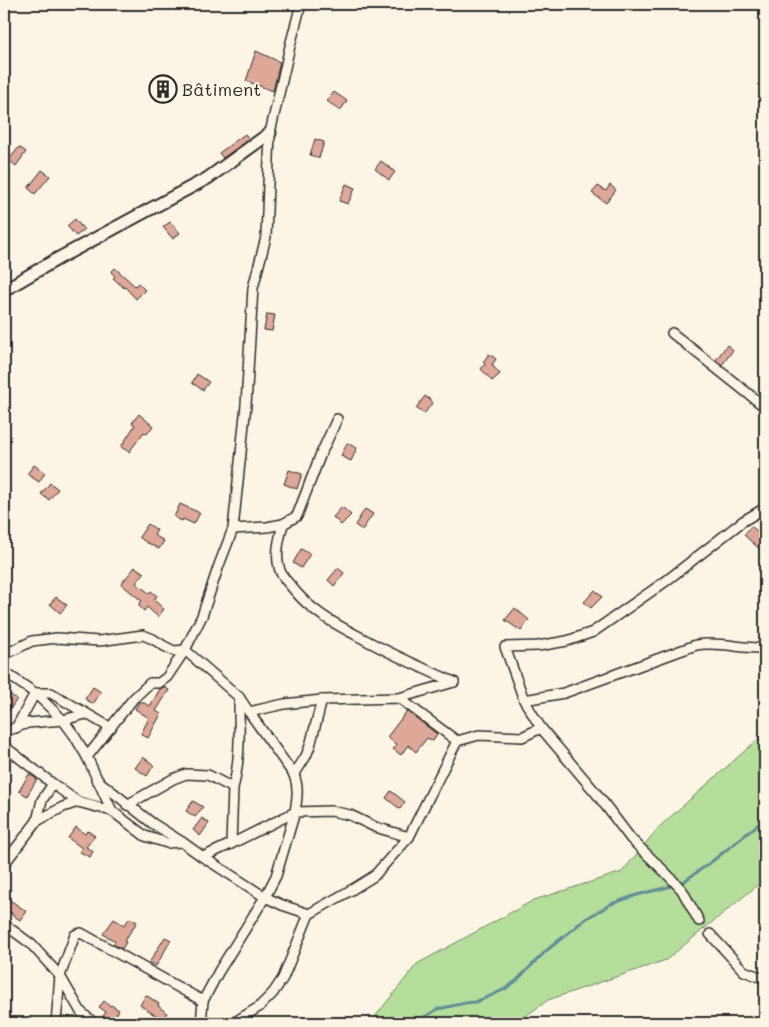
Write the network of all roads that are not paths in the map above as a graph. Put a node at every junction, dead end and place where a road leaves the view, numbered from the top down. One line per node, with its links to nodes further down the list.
1 (301, 4): 2 (street)
2 (270, 133): 3 (street); 9 (street)
3 (4, 290)
4 (672, 334): 5 (street)
5 (765, 407)
6 (337, 419): 8 (street)
7 (765, 508): 18 (street)
8 (283, 524): 9 (street); 16 (street)
9 (233, 529): 11 (street)
10 (765, 648): 18 (street)
11 (185, 650): 12 (street); 15 (street); 23 (street)
12 (4, 655)
13 (4, 672): 14 (street)
14 (35, 693): 20 (street); 21 (street); 22 (street)
15 (239, 697): 19 (street); 32 (street)
16 (399, 698): 17 (street); 26 (street)
17 (322, 700): 19 (street); 29 (street)
18 (524, 700): 24 (street)
19 (249, 712): 29 (street)
20 (86, 714): 21 (street); 23 (street)
21 (63, 720): 22 (street); 28 (street)
22 (16, 728): 25 (street)
23 (111, 728): 28 (street)
24 (540, 728): 26 (street); 45 (street)
25 (4, 732)
26 (457, 741): 38 (street)
27 (4, 746): 31 (street)
28 (87, 756): 30 (street)
29 (294, 775): 36 (street)
30 (96, 779): 34 (street); 35 (street)
31 (52, 784): 33 (street); 37 (street)
32 (233, 788): 34 (street); 40 (street)
33 (78, 802): 35 (street); 37 (street)
34 (127, 805): 39 (street)
35 (112, 811): 39 (street)
36 (295, 812): 38 (street); 40 (street); 43 (street)
37 (37, 821): 42 (street)
38 (409, 837): 44 (street)
39 (182, 842): 41 (street)
40 (231, 844): 41 (street)
41 (203, 857): 43 (street)
42 (4, 864)
43 (265, 898): 44 (street); 50 (street)
44 (309, 914): 54 (street)
45 (699, 921)
46 (4, 924): 48 (street)
47 (710, 934): 49 (street)
48 (60, 976): 50 (street); 51 (street); 52 (street)
49 (765, 979)
50 (203, 1001): 53 (street)
51 (56, 1023)
52 (94, 1023)
53 (201, 1023)
54 (233, 1023)

